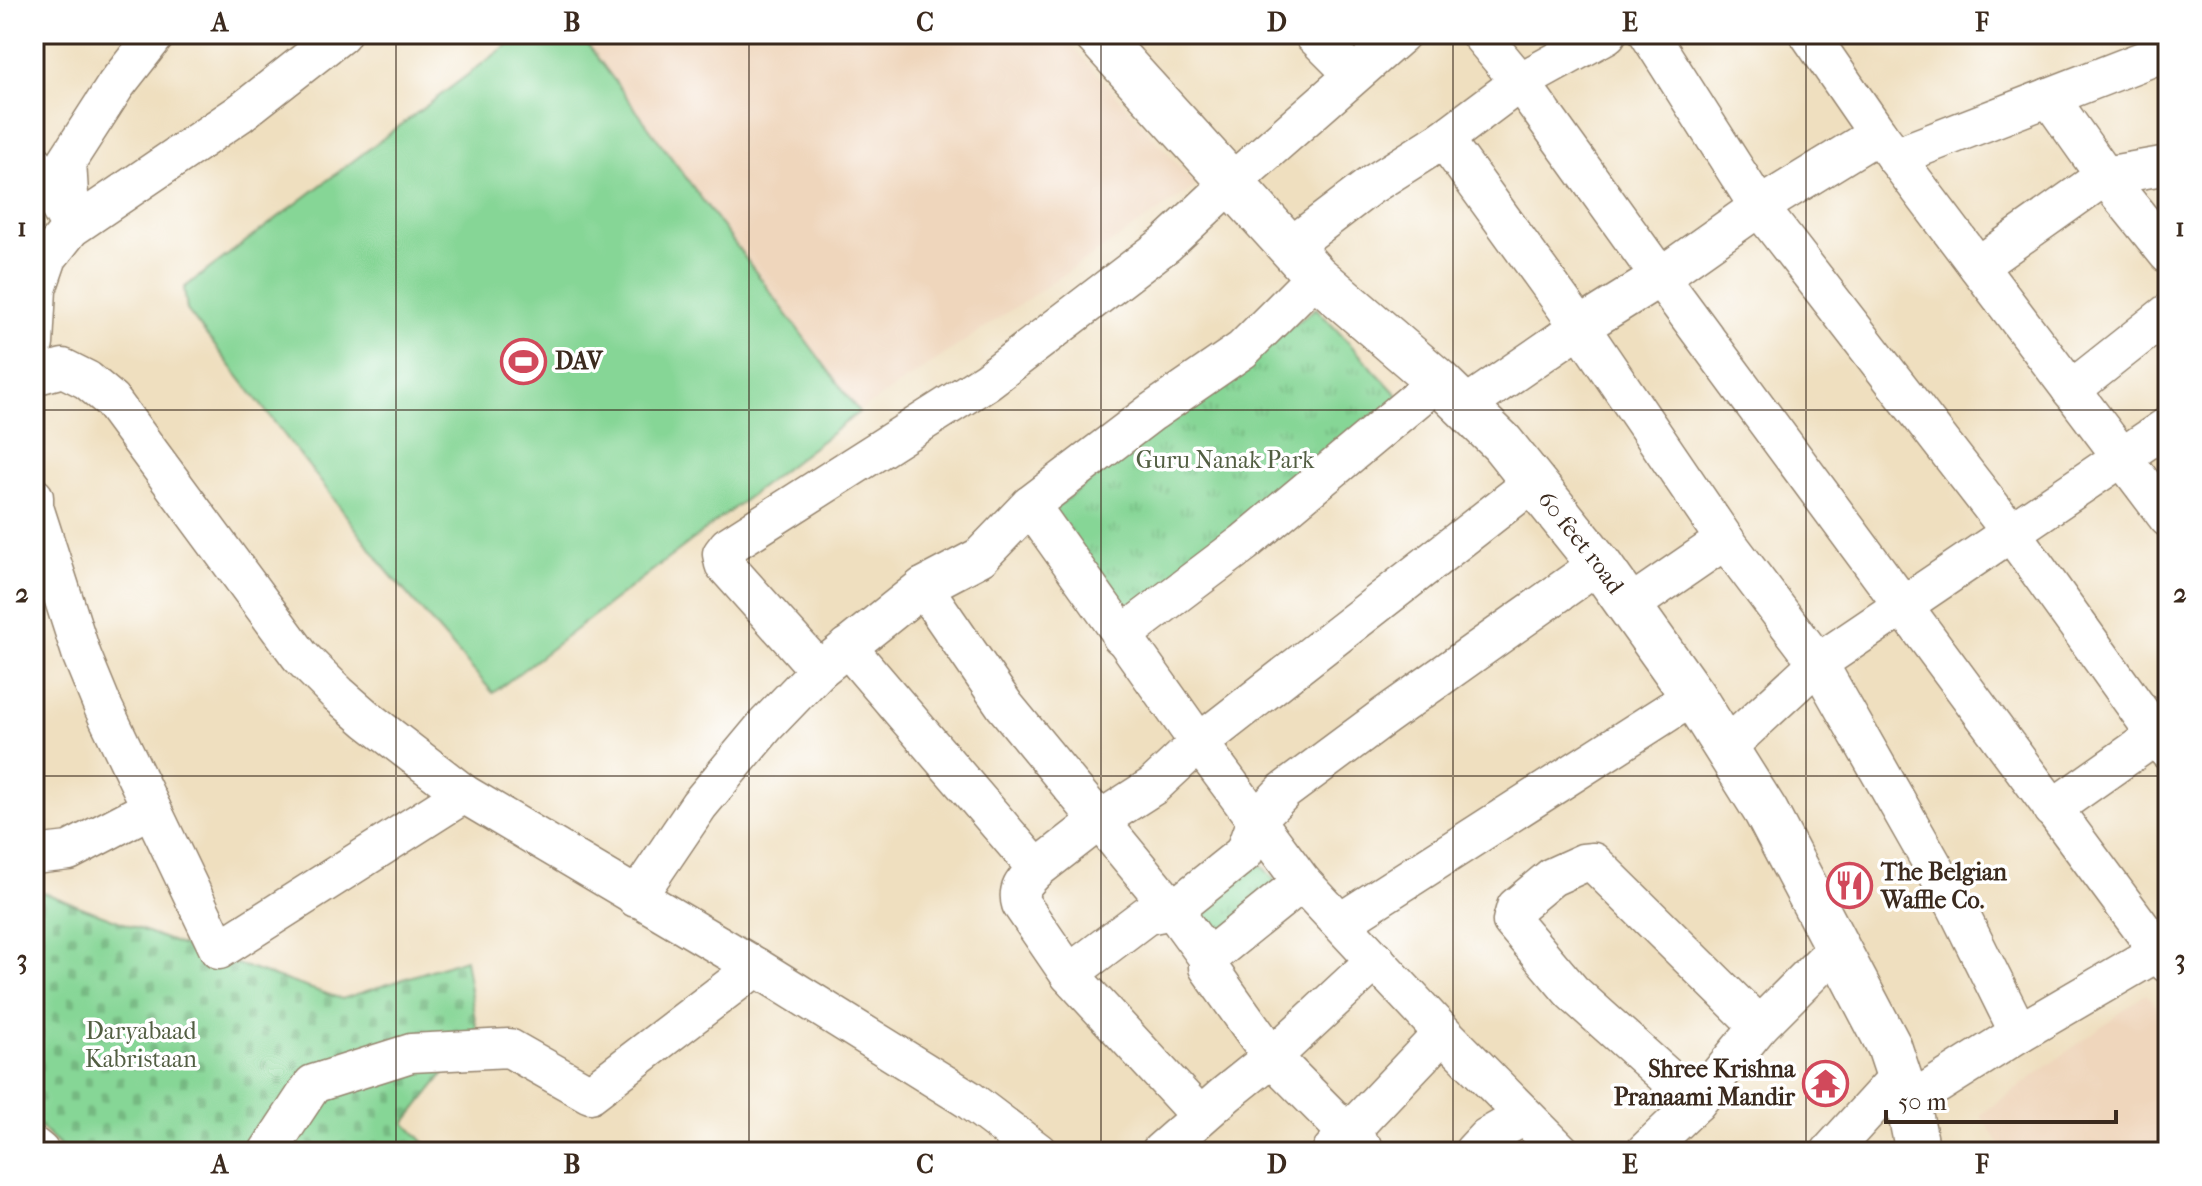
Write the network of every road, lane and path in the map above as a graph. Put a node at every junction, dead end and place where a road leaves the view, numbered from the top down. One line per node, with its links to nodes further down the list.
1 (156, 34): 21 (street)
2 (341, 34): 21 (street)
3 (1096, 34): 19 (street, 60 feet road)
4 (1313, 34): 11 (street)
5 (1401, 34): 11 (street)
6 (1480, 34): 12 (street)
7 (1607, 34): 12 (street)
8 (1649, 34): 20 (street)
9 (1809, 34): 15 (street)
10 (2168, 51): 13 (street)
11 (1353, 74): 19 (street)
12 (1520, 82): 14 (street); 25 (street)
13 (2049, 97): 15 (street); 18 (street)
14 (1444, 139): 23 (street); 27 (street)
15 (1886, 145): 20 (street); 24 (street)
16 (34, 163): 21 (street)
17 (2168, 165): 18 (street)
18 (2105, 176): 22 (street); 24 (street)
19 (1230, 184): 23 (street, 60 feet road); 45 (street)
20 (1759, 207): 25 (street); 38 (street)
21 (71, 228): 28 (street)
22 (2168, 254)
23 (1303, 261): 31 (street, 60 feet road); 36 (street)
24 (1978, 266): 30 (street)
25 (1660, 277): 27 (street); 42 (street)
26 (2168, 313): 30 (street)
27 (1580, 327): 31 (street); 39 (street)
28 (34, 344)
29 (34, 376): 51 (street)
30 (2071, 390): 33 (street)
31 (1451, 394): 34 (street, 60 feet road); 44 (street)
32 (2168, 426): 33 (street)
33 (2123, 458): 37 (street); 38 (street)
34 (1535, 481): 40 (street, 60 feet road); 49 (street)
35 (34, 497): 52 (street)
36 (1030, 505): 41 (street); 44 (street)
37 (2168, 518)
38 (2010, 531): 42 (street); 48 (street)
39 (1725, 540): 43 (street); 46 (street)
40 (1599, 564): 43 (street, 60 feet road); 55 (street)
41 (923, 587): 45 (street); 54 (street)
42 (1903, 605): 46 (street); 53 (street)
43 (1629, 606): 47 (street, 60 feet road)
44 (1121, 636): 49 (street)
45 (833, 659): 57 (street); 59 (street)
46 (1818, 663): 50 (street); 70 (street)
47 (1693, 696): 50 (street, 60 feet road); 61 (street)
48 (2164, 738): 53 (street)
49 (1199, 743): 54 (street); 55 (street)
50 (1727, 747): 62 (street, 60 feet road)
51 (464, 794): 52 (street); 59 (street)
52 (151, 808): 56 (street)
53 (2052, 809): 63 (street)
54 (1100, 820): 57 (street); 60 (street)
55 (1256, 820): 58 (street); 60 (street)
56 (34, 855)
57 (1037, 869): 67 (street)
58 (1302, 882): 61 (street); 64 (street)
59 (636, 898): 66 (street)
60 (1173, 910): 64 (street); 67 (street)
61 (1341, 922): 65 (street)
62 (1839, 946): 68 (street); 72 (street, 60 feet road)
63 (2165, 954): 70 (street)
64 (1208, 958): 71 (street)
65 (1376, 960): 69 (street); 71 (street)
66 (756, 967): 79 (street); 80 (street)
67 (1069, 974): 74 (street)
68 (1759, 1026): 73 (street); 73 (street)
69 (1443, 1033): 75 (street); 76 (street)
70 (2019, 1033): 72 (street)
71 (1272, 1057): 74 (street); 76 (street)
72 (1904, 1089): 85 (street); 86 (street, 60 feet road)
73 (1696, 1103): 84 (street)
74 (1200, 1116): 81 (street)
75 (1524, 1116): 82 (street); 83 (street)
76 (1348, 1145)
77 (34, 1147): 78 (street)
78 (40, 1152)
79 (268, 1152)
80 (1038, 1152)
81 (1160, 1152)
82 (1473, 1152)
83 (1561, 1152)
84 (1645, 1152)
85 (1830, 1152)
86 (1918, 1152)

